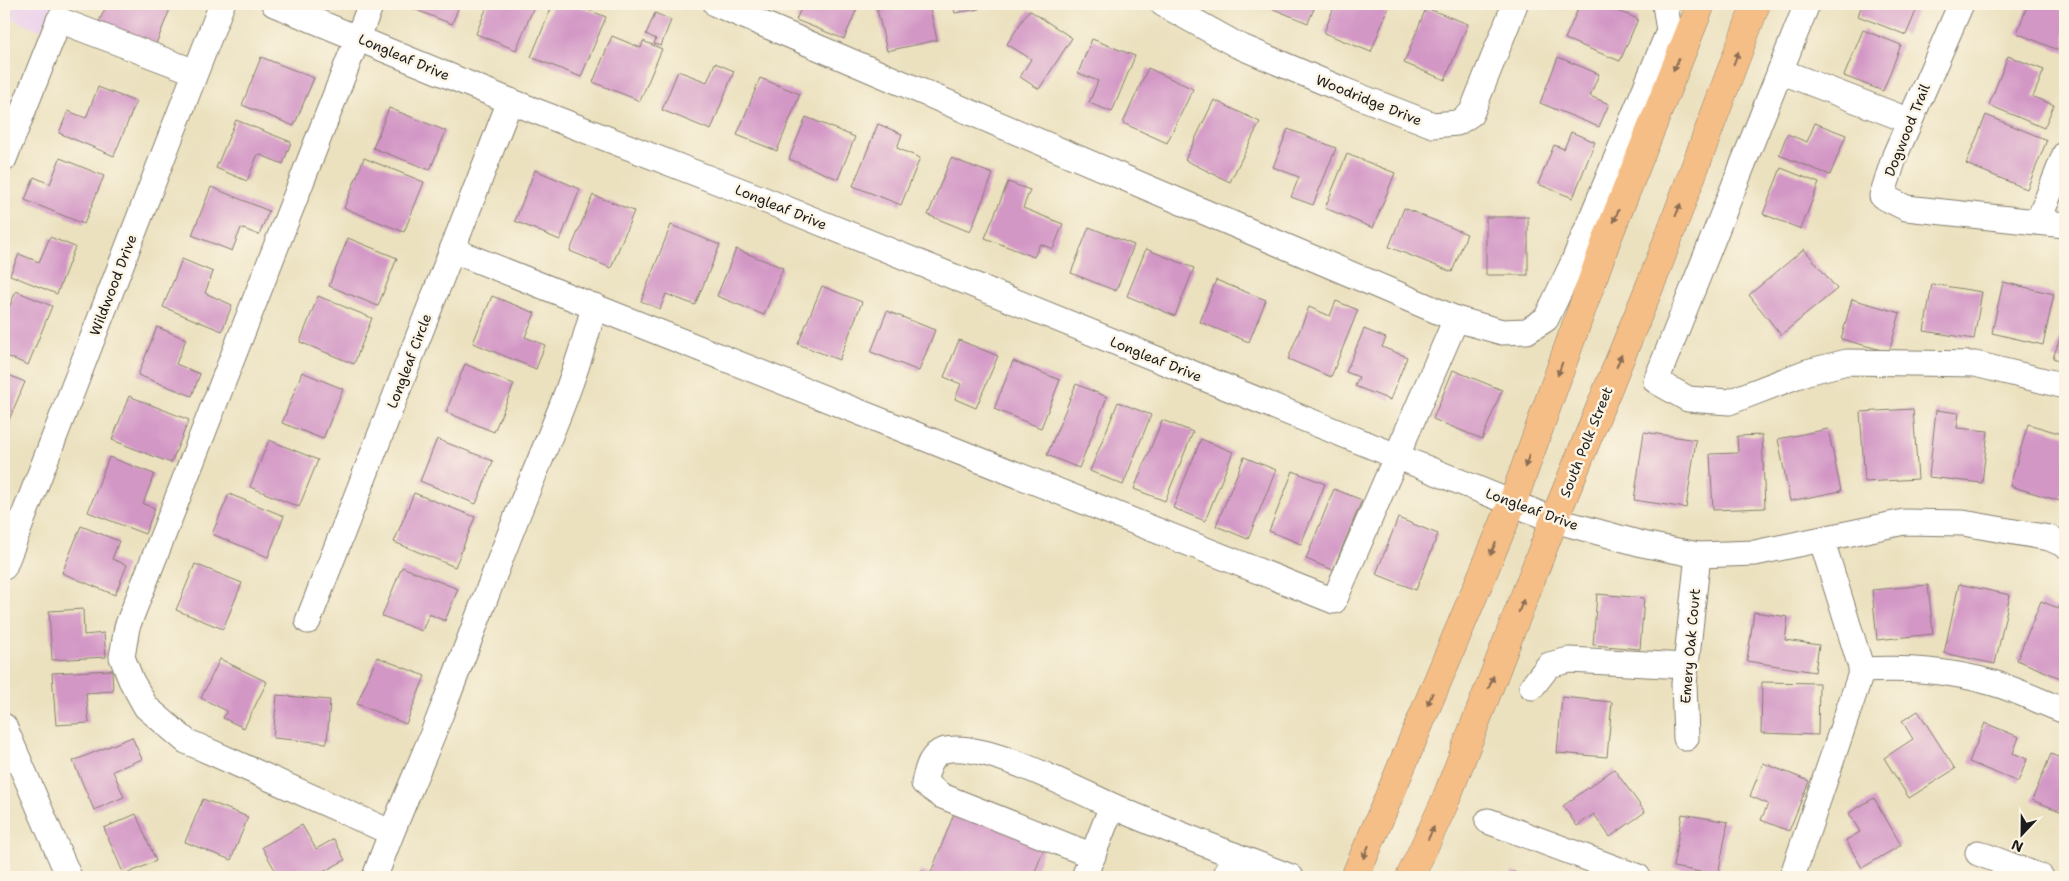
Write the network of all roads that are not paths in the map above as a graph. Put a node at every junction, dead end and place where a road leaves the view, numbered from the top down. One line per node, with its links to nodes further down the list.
1 (222, 4): 15 (street, Wildwood Drive)
2 (274, 4): 13 (street, Longleaf Drive)
3 (371, 4): 13 (street)
4 (716, 4): 24 (street)
5 (1164, 4): 6 (street, Woodridge Drive)
6 (1515, 4)
7 (1665, 4): 24 (street)
8 (1701, 4): 27 (main road, one-way to 27)
9 (1756, 4): 28 (main road, South Polk Street, one-way to 9)
10 (1807, 4): 14 (street)
11 (1961, 4): 17 (street, Dogwood Trail)
12 (68, 13): 15 (street); 19 (street)
13 (357, 38): 16 (street, Longleaf Drive); 43 (street)
14 (1780, 71): 17 (street); 25 (street)
15 (195, 72): 32 (street, Wildwood Drive)
16 (510, 101): 22 (street, Longleaf Circle); 26 (street, Longleaf Drive)
17 (1910, 121): 20 (street, Dogwood Trail)
18 (2065, 154): 20 (street)
19 (4, 159)
20 (2038, 222): 21 (street, Dogwood Trail)
21 (2065, 226)
22 (452, 250): 23 (street); 33 (street, Longleaf Circle)
23 (594, 306): 26 (street); 43 (street)
24 (1456, 319): 26 (street)
25 (2065, 386)
26 (1396, 457): 27 (street, Longleaf Drive)
27 (1512, 504): 28 (street, Longleaf Drive); 50 (main road, one-way to 50)
28 (1554, 520): 31 (street, Longleaf Drive); 51 (main road, South Polk Street, one-way to 28)
29 (1822, 541): 30 (street, Longleaf Drive); 31 (street, Longleaf Drive); 35 (street)
30 (2065, 545)
31 (1698, 554): 34 (street, Emery Oak Court)
32 (4, 567)
33 (308, 621)
34 (1686, 666): 36 (street); 39 (street, Emery Oak Court)
35 (1862, 670): 37 (street); 53 (street)
36 (1532, 688)
37 (2065, 711)
38 (4, 726): 40 (street)
39 (1686, 738)
40 (11, 759): 47 (street)
41 (1112, 806): 45 (street); 46 (street); 46 (street)
42 (1488, 821): 52 (street)
43 (390, 832): 48 (street)
44 (1978, 853): 54 (street)
45 (1229, 866): 49 (street)
46 (1088, 867)
47 (69, 877)
48 (375, 877)
49 (1291, 877)
50 (1355, 877)
51 (1410, 877)
52 (1638, 877)
53 (1792, 877)
54 (2041, 877)

